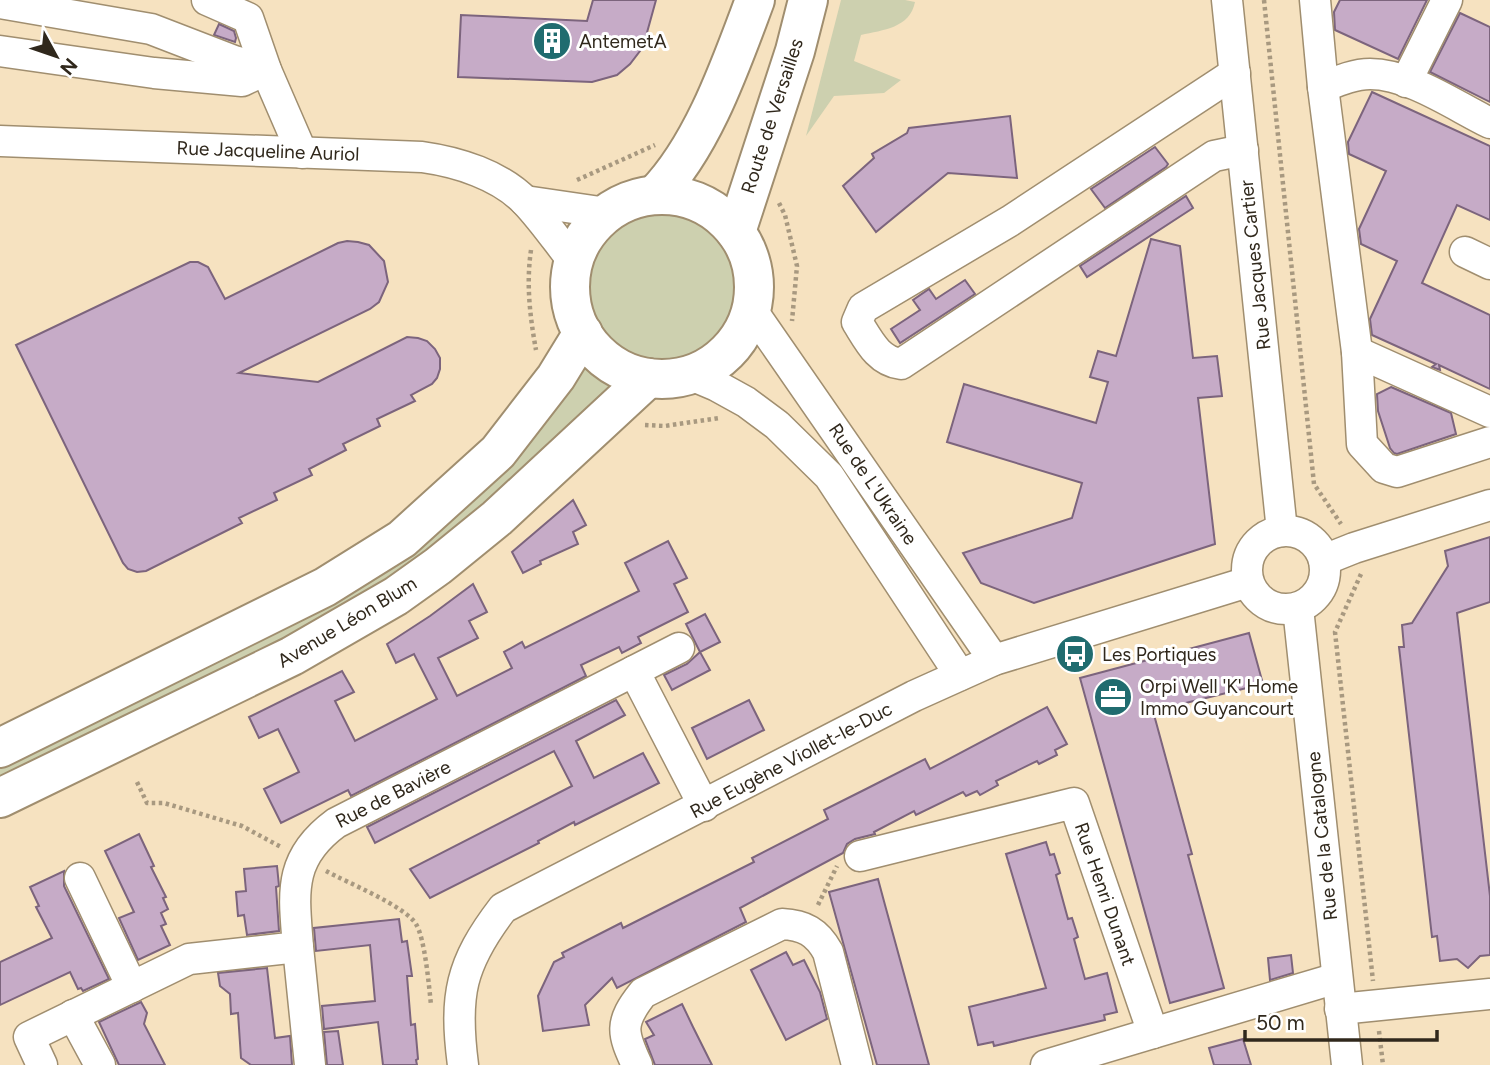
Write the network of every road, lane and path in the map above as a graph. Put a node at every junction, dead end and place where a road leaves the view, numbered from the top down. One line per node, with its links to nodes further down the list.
1 (208, 0): 9 (street)
2 (755, 0): 19 (main road)
3 (808, 0): 23 (main road, Route de Versailles)
4 (1227, 0): 10 (street, Rue Jacques Cartier)
5 (1315, 0): 12 (street)
6 (1447, 0): 11 (street)
7 (0, 3): 9 (street)
8 (0, 51): 9 (street)
9 (267, 70): 17 (street)
10 (1235, 73): 16 (street, Rue Jacques Cartier); 16 (street)
11 (1406, 82): 12 (street); 13 (street)
12 (1323, 87): 30 (street)
13 (1490, 123)
14 (664, 140): 18 (path)
15 (0, 141): 17 (street, Rue Jacqueline Auriol)
16 (1242, 150): 38 (street, Rue Jacques Cartier)
17 (303, 153): 21 (street, Rue Jacqueline Auriol)
18 (575, 182)
19 (655, 195): 22 (main road); 23 (main road)
20 (775, 197): 27 (path)
21 (525, 201): 22 (street, Rue Jacqueline Auriol); 25 (street, Rue Jacqueline Auriol)
22 (607, 214): 25 (main road)
23 (736, 232): 26 (main road)
24 (532, 242): 29 (path)
25 (574, 261): 28 (main road)
26 (751, 309): 31 (main road); 43 (street, Rue de L'Ukraine)
27 (791, 330)
28 (583, 333): 32 (main road); 46 (main road)
29 (536, 352)
30 (1357, 352): 33 (street); 36 (street)
31 (691, 375): 32 (main road); 45 (street, Rue de L'Ukraine)
32 (648, 378): 47 (main road, Avenue Léon Blum)
33 (1490, 412)
34 (722, 418): 35 (path)
35 (639, 425)
36 (1490, 442)
37 (1490, 505): 39 (street)
38 (1282, 531): 39 (street); 40 (street)
39 (1324, 560): 41 (street)
40 (1248, 582): 41 (street); 43 (street, Rue Eugène Viollet-le-Duc)
41 (1298, 608): 53 (street, Rue de la Catalogne)
42 (679, 648): 44 (street, Rue de Bavière)
43 (994, 660): 45 (street, Rue Eugène Viollet-le-Duc)
44 (634, 671): 48 (street); 52 (street, Rue de Bavière)
45 (961, 675): 48 (street, Rue Eugène Viollet-le-Duc)
46 (0, 748)
47 (0, 798)
48 (704, 806): 62 (street, Rue Eugène Viollet-le-Duc)
49 (860, 856): 51 (path); 58 (street, Rue Henri Dunant)
50 (80, 878): 54 (street)
51 (806, 929): 63 (street); 64 (street)
52 (298, 947): 54 (street); 61 (street, Rue de Bavière)
53 (1336, 978): 56 (street, Rue de la Catalogne); 58 (street)
54 (132, 987): 57 (street)
55 (1490, 994): 56 (street)
56 (1340, 1009): 66 (street, Rue de la Catalogne)
57 (73, 1015): 59 (street); 60 (street)
58 (1153, 1033): 65 (street)
59 (42, 1065)
60 (100, 1065)
61 (310, 1065)
62 (463, 1065)
63 (637, 1065)
64 (857, 1065)
65 (1046, 1065)
66 (1347, 1065)

